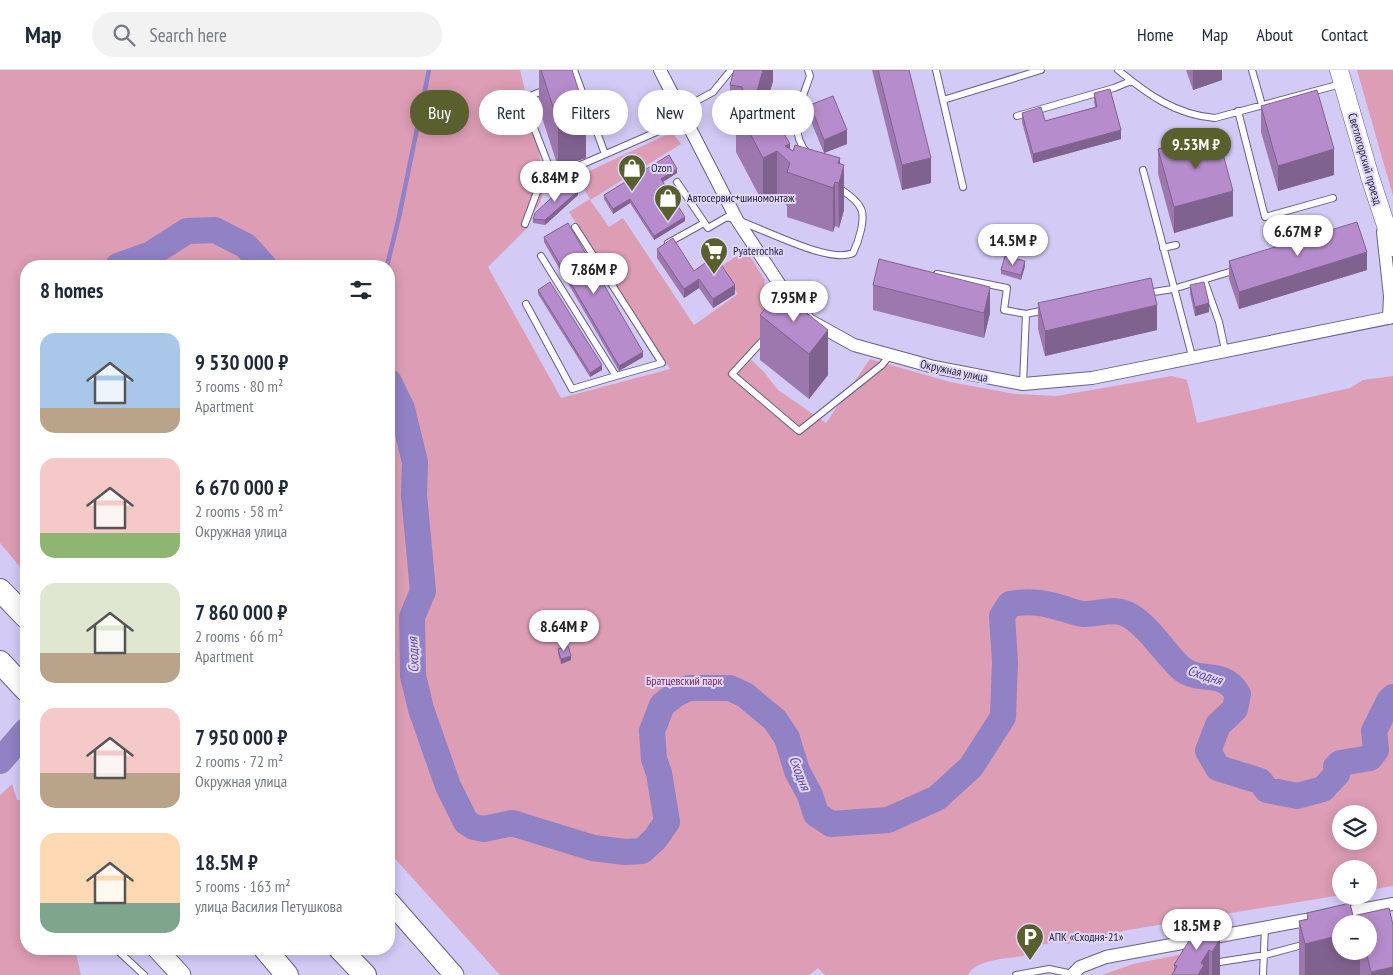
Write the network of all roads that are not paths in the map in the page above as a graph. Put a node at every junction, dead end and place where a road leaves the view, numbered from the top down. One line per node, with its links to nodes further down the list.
1 (574, 70): 10 (lane)
2 (660, 70): 14 (street, Окружная улица)
3 (732, 70): 15 (lane)
4 (808, 70): 23 (lane)
5 (936, 70): 16 (lane)
6 (1041, 70): 16 (lane)
7 (1118, 70): 12 (lane)
8 (1252, 70): 17 (lane)
9 (1341, 77): 17 (lane); 30 (main road, Светлогорский проезд)
10 (577, 78): 11 (lane); 22 (lane)
11 (568, 81)
12 (1131, 81): 18 (lane); 19 (lane)
13 (550, 88): 25 (lane)
14 (670, 90)
15 (702, 100)
16 (943, 100): 28 (lane)
17 (1262, 104): 18 (lane)
18 (1238, 111): 29 (lane)
19 (1017, 116)
20 (643, 135): 22 (lane)
21 (692, 135): 31 (street, Окружная улица)
22 (606, 154): 25 (lane)
23 (813, 161)
24 (1143, 170): 38 (lane)
25 (553, 177): 33 (lane)
26 (832, 181): 31 (lane)
27 (677, 182): 32 (lane)
28 (963, 187)
29 (1333, 198)
30 (1382, 217): 36 (main road, Светлогорский проезд); 48 (street)
31 (737, 220): 32 (lane); 51 (street, Окружная улица)
32 (704, 223): 37 (lane)
33 (525, 224)
34 (575, 227): 53 (lane)
35 (1176, 245): 38 (lane)
36 (1393, 247)
37 (660, 248)
38 (1163, 248): 43 (lane)
39 (541, 256): 53 (lane)
40 (1240, 269): 42 (lane)
41 (926, 272): 47 (lane)
42 (1204, 280): 43 (lane); 50 (lane)
43 (1173, 289): 44 (lane); 52 (lane)
44 (1144, 294)
45 (526, 304): 53 (lane)
46 (1055, 309): 47 (lane)
47 (1026, 314): 54 (lane)
48 (1391, 317): 50 (street, Окружная улица)
49 (773, 329): 51 (lane)
50 (1225, 350): 52 (street, Окружная улица)
51 (889, 356): 54 (street, Окружная улица)
52 (1192, 356): 54 (street, Окружная улица)
53 (616, 376)
54 (1023, 384)
55 (0, 590): 56 (highway)
56 (20, 611)
57 (4, 667): 58 (highway)
58 (20, 684)
59 (1393, 904): 61 (street)
60 (395, 909): 74 (main road)
61 (1265, 926): 67 (lane); 69 (street)
62 (1316, 943): 67 (lane)
63 (122, 955): 70 (lane)
64 (163, 955): 71 (main road)
65 (269, 955): 72 (highway)
66 (346, 955): 73 (highway)
67 (1265, 955): 68 (lane); 76 (lane)
68 (1206, 965)
69 (1072, 974): 75 (lane)
70 (144, 975)
71 (182, 975)
72 (287, 975)
73 (365, 975)
74 (454, 975)
75 (1016, 975)
76 (1263, 975)

